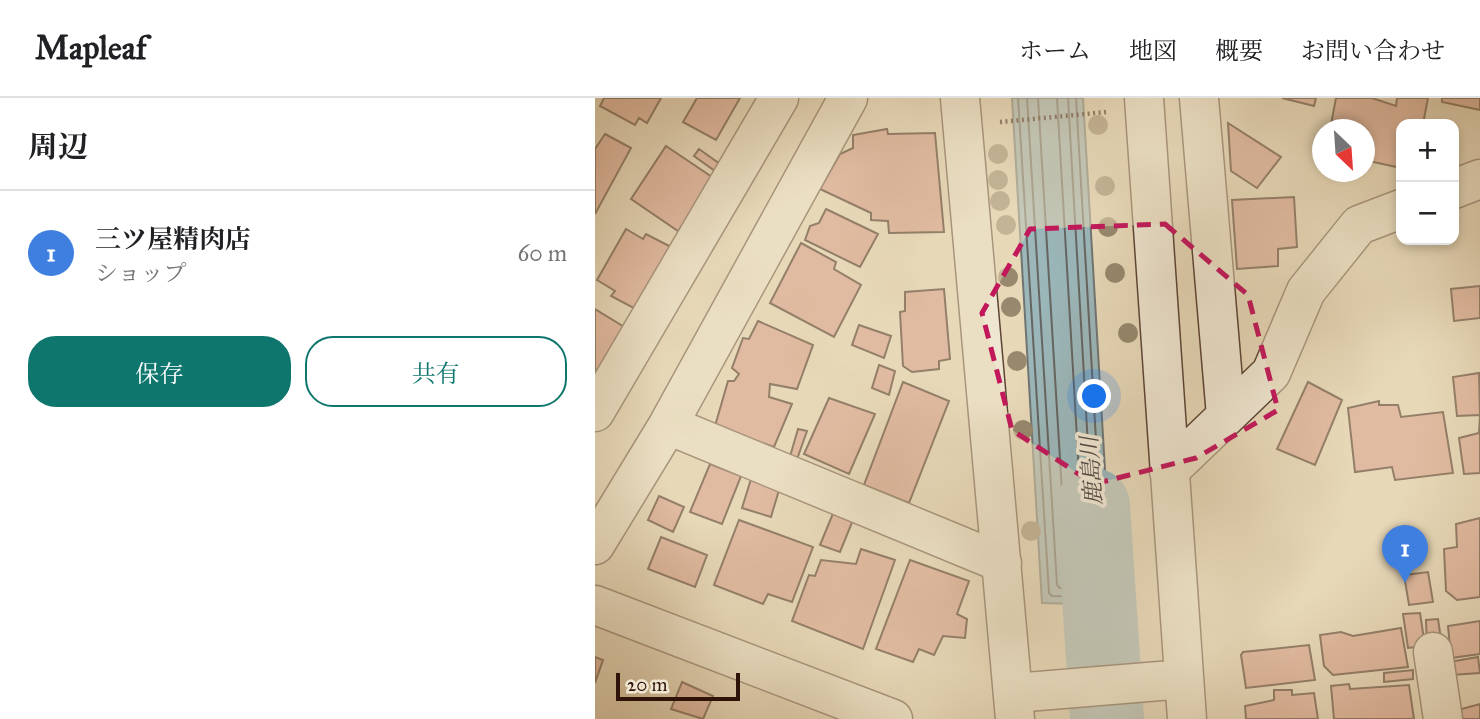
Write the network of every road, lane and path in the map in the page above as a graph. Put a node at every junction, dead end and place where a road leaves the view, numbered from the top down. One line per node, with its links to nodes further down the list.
1 (779, 98): 10 (street)
2 (848, 98): 12 (street)
3 (1144, 98): 13 (street)
4 (1199, 98): 11 (street)
5 (961, 112): 6 (path); 15 (street)
6 (1107, 112)
7 (1480, 179): 8 (street)
8 (1459, 187)
9 (1396, 211): 11 (street)
10 (595, 412)
11 (1226, 416): 13 (street)
12 (668, 425): 14 (street); 15 (street)
13 (1169, 471): 18 (street)
14 (595, 545)
15 (1002, 563): 19 (street)
16 (595, 605): 20 (street)
17 (1433, 652): 22 (street)
18 (1184, 680): 19 (street); 21 (street)
19 (1014, 706)
20 (893, 719)
21 (1187, 719)
22 (1443, 719)

